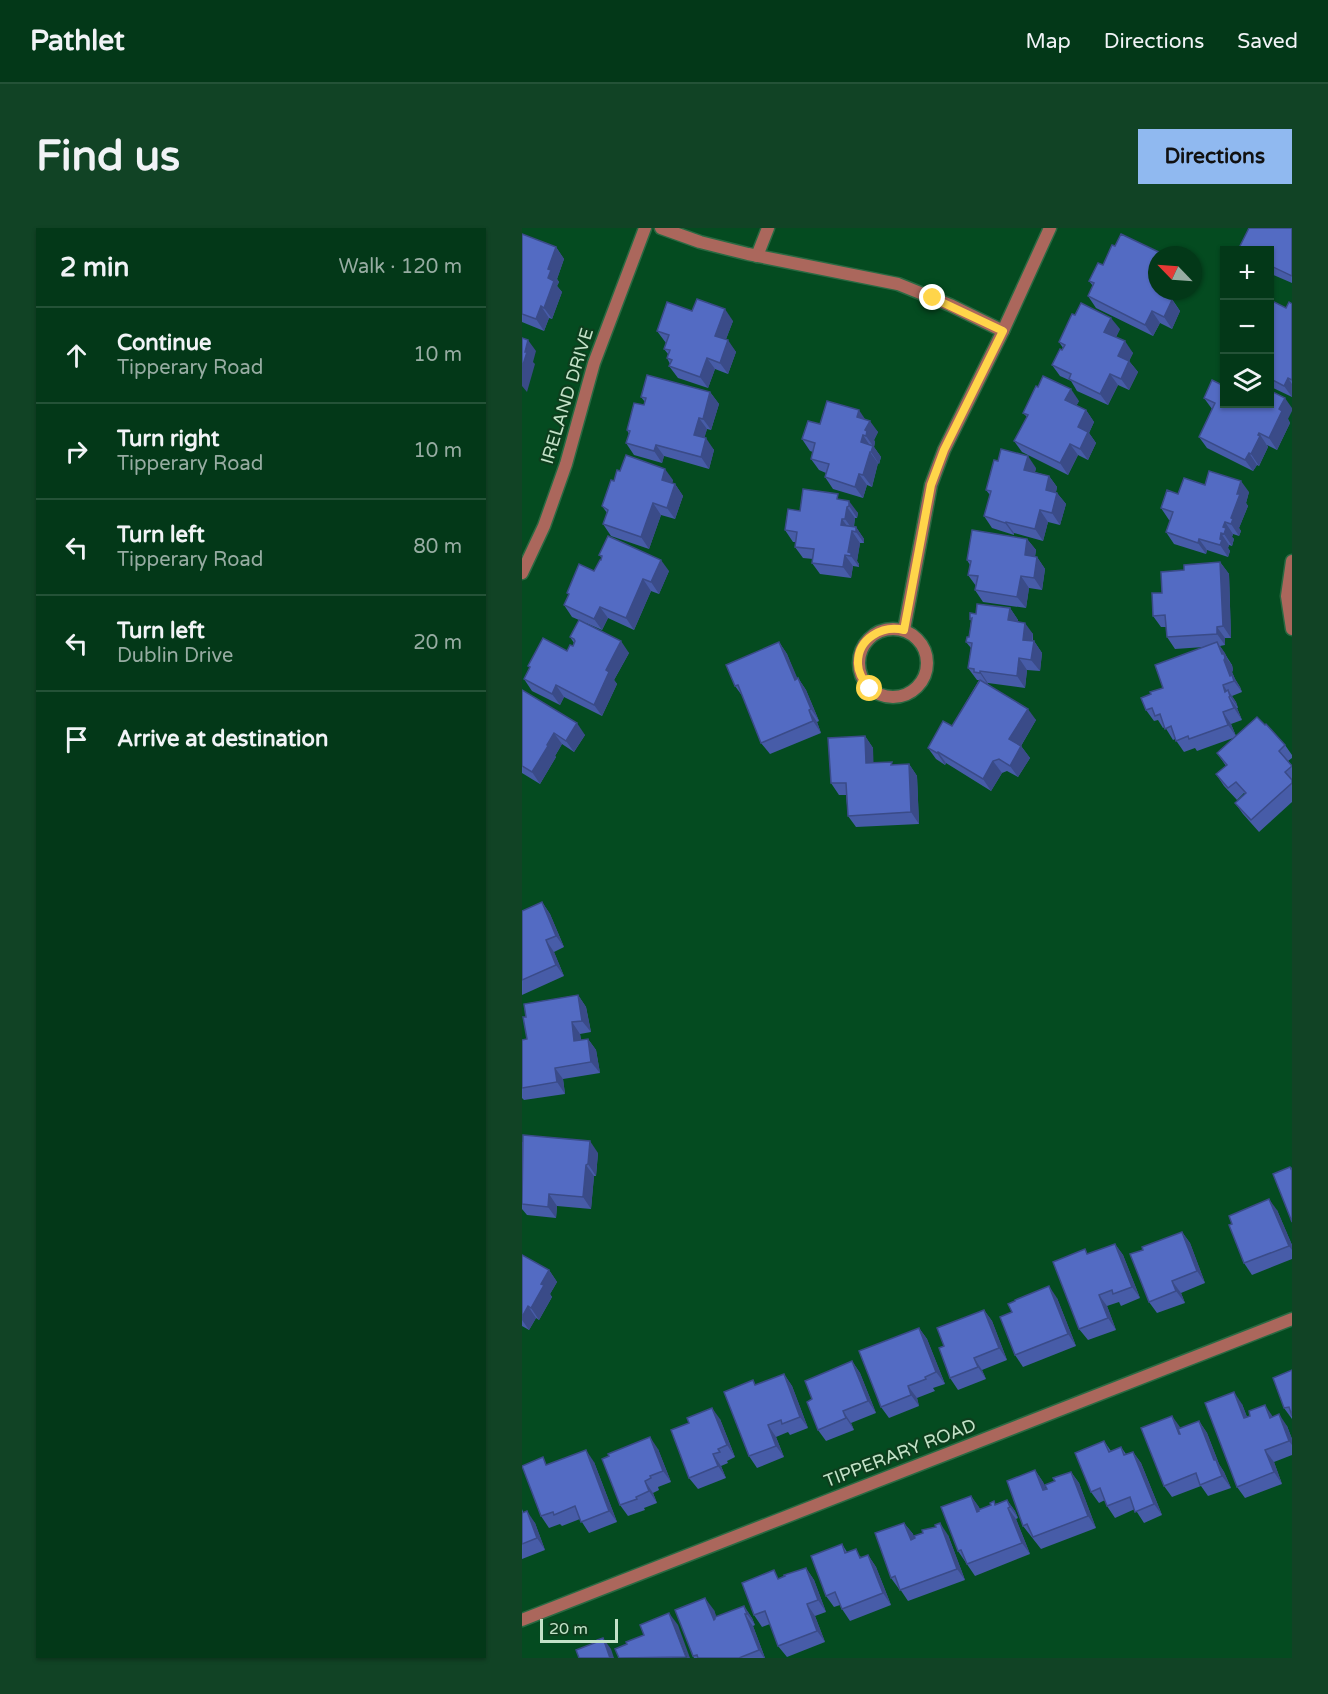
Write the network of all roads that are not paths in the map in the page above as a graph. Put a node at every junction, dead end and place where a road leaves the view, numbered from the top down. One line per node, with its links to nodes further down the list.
1 (645, 228): 8 (street, IRELAND DRIVE)
2 (661, 228): 5 (street)
3 (768, 228): 5 (street)
4 (1050, 228): 6 (street)
5 (757, 256): 6 (street)
6 (1003, 331): 10 (street)
7 (1292, 561): 9 (street)
8 (522, 573)
9 (1292, 629)
10 (904, 630): 10 (street)
11 (1292, 1319): 12 (street, TIPPERARY ROAD)
12 (522, 1620)

